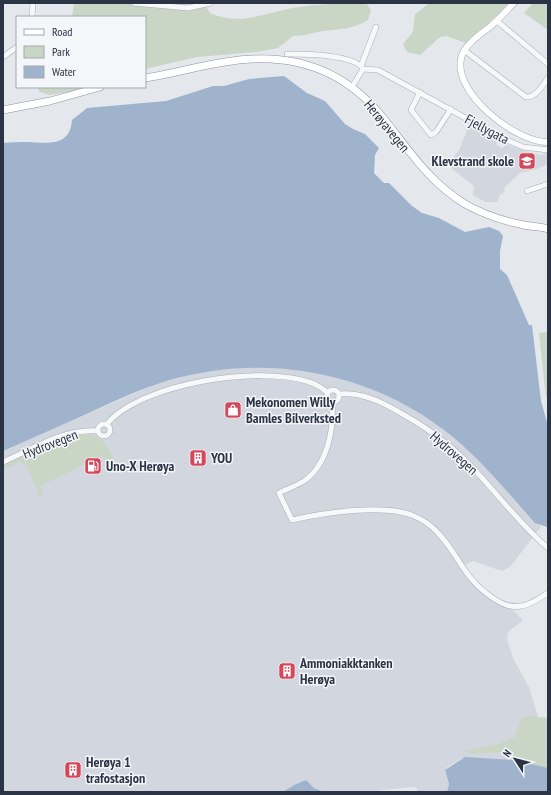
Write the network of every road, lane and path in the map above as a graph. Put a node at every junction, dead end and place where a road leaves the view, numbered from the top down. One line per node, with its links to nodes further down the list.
1 (33, 3): 6 (street)
2 (134, 3): 5 (street)
3 (211, 3): 5 (street)
4 (514, 3): 7 (main road)
5 (164, 4)
6 (32, 16)
7 (497, 21): 10 (main road); 13 (street)
8 (376, 27): 14 (street)
9 (16, 48): 12 (street)
10 (464, 50): 16 (street); 22 (main road)
11 (287, 54): 14 (street, Fjellygata)
12 (3, 57)
13 (548, 64)
14 (362, 67): 17 (street); 19 (street, Fjellygata)
15 (146, 78): 17 (highway, Herøyavegen)
16 (548, 78)
17 (352, 87): 26 (highway, Herøyavegen)
18 (96, 88): 20 (highway)
19 (420, 92): 21 (street, Fjellygata); 21 (street, Fjellygata)
20 (3, 110)
21 (451, 110): 23 (street, Fjellygata)
22 (548, 142)
23 (548, 150)
24 (548, 184): 25 (street)
25 (527, 191)
26 (547, 228)
27 (328, 393): 28 (street); 29 (street); 30 (street)
28 (338, 394): 29 (street); 33 (street, Hydrovegen)
29 (332, 402): 34 (street)
30 (107, 424): 31 (street); 31 (street)
31 (98, 431): 32 (street, Hydrovegen)
32 (3, 462)
33 (548, 548)
34 (548, 593)

